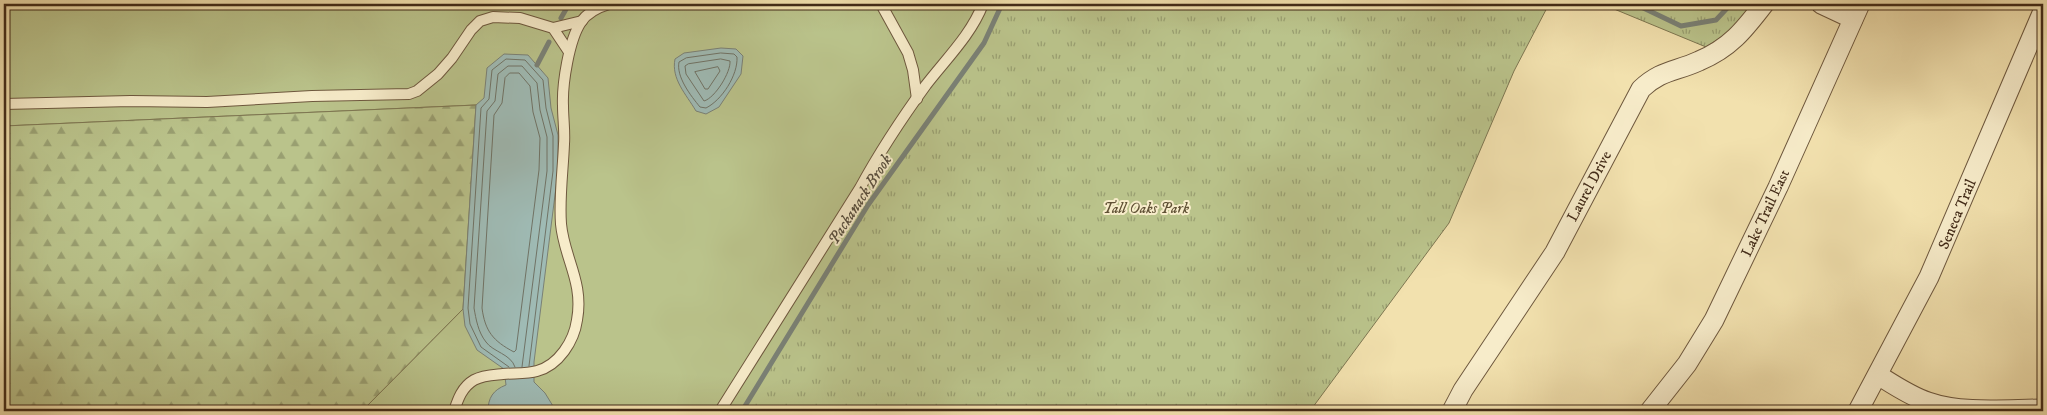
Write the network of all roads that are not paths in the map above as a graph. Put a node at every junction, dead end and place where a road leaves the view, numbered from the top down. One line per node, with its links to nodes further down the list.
1 (609, 4): 8 (lane)
2 (881, 4): 11 (lane)
3 (983, 4): 11 (lane)
4 (1764, 4): 17 (street, Laurel Drive)
5 (1820, 4): 6 (street)
6 (1857, 11): 18 (street, Lake Trail East)
7 (2043, 11): 13 (street, Seneca Trail)
8 (582, 21): 9 (lane); 10 (lane)
9 (553, 28): 10 (lane); 12 (lane)
10 (569, 52): 15 (lane)
11 (917, 99): 16 (lane)
12 (4, 104)
13 (1878, 374): 14 (street); 19 (street, Seneca Trail)
14 (2043, 409)
15 (454, 411)
16 (720, 411)
17 (1452, 411)
18 (1650, 411)
19 (1858, 411)

